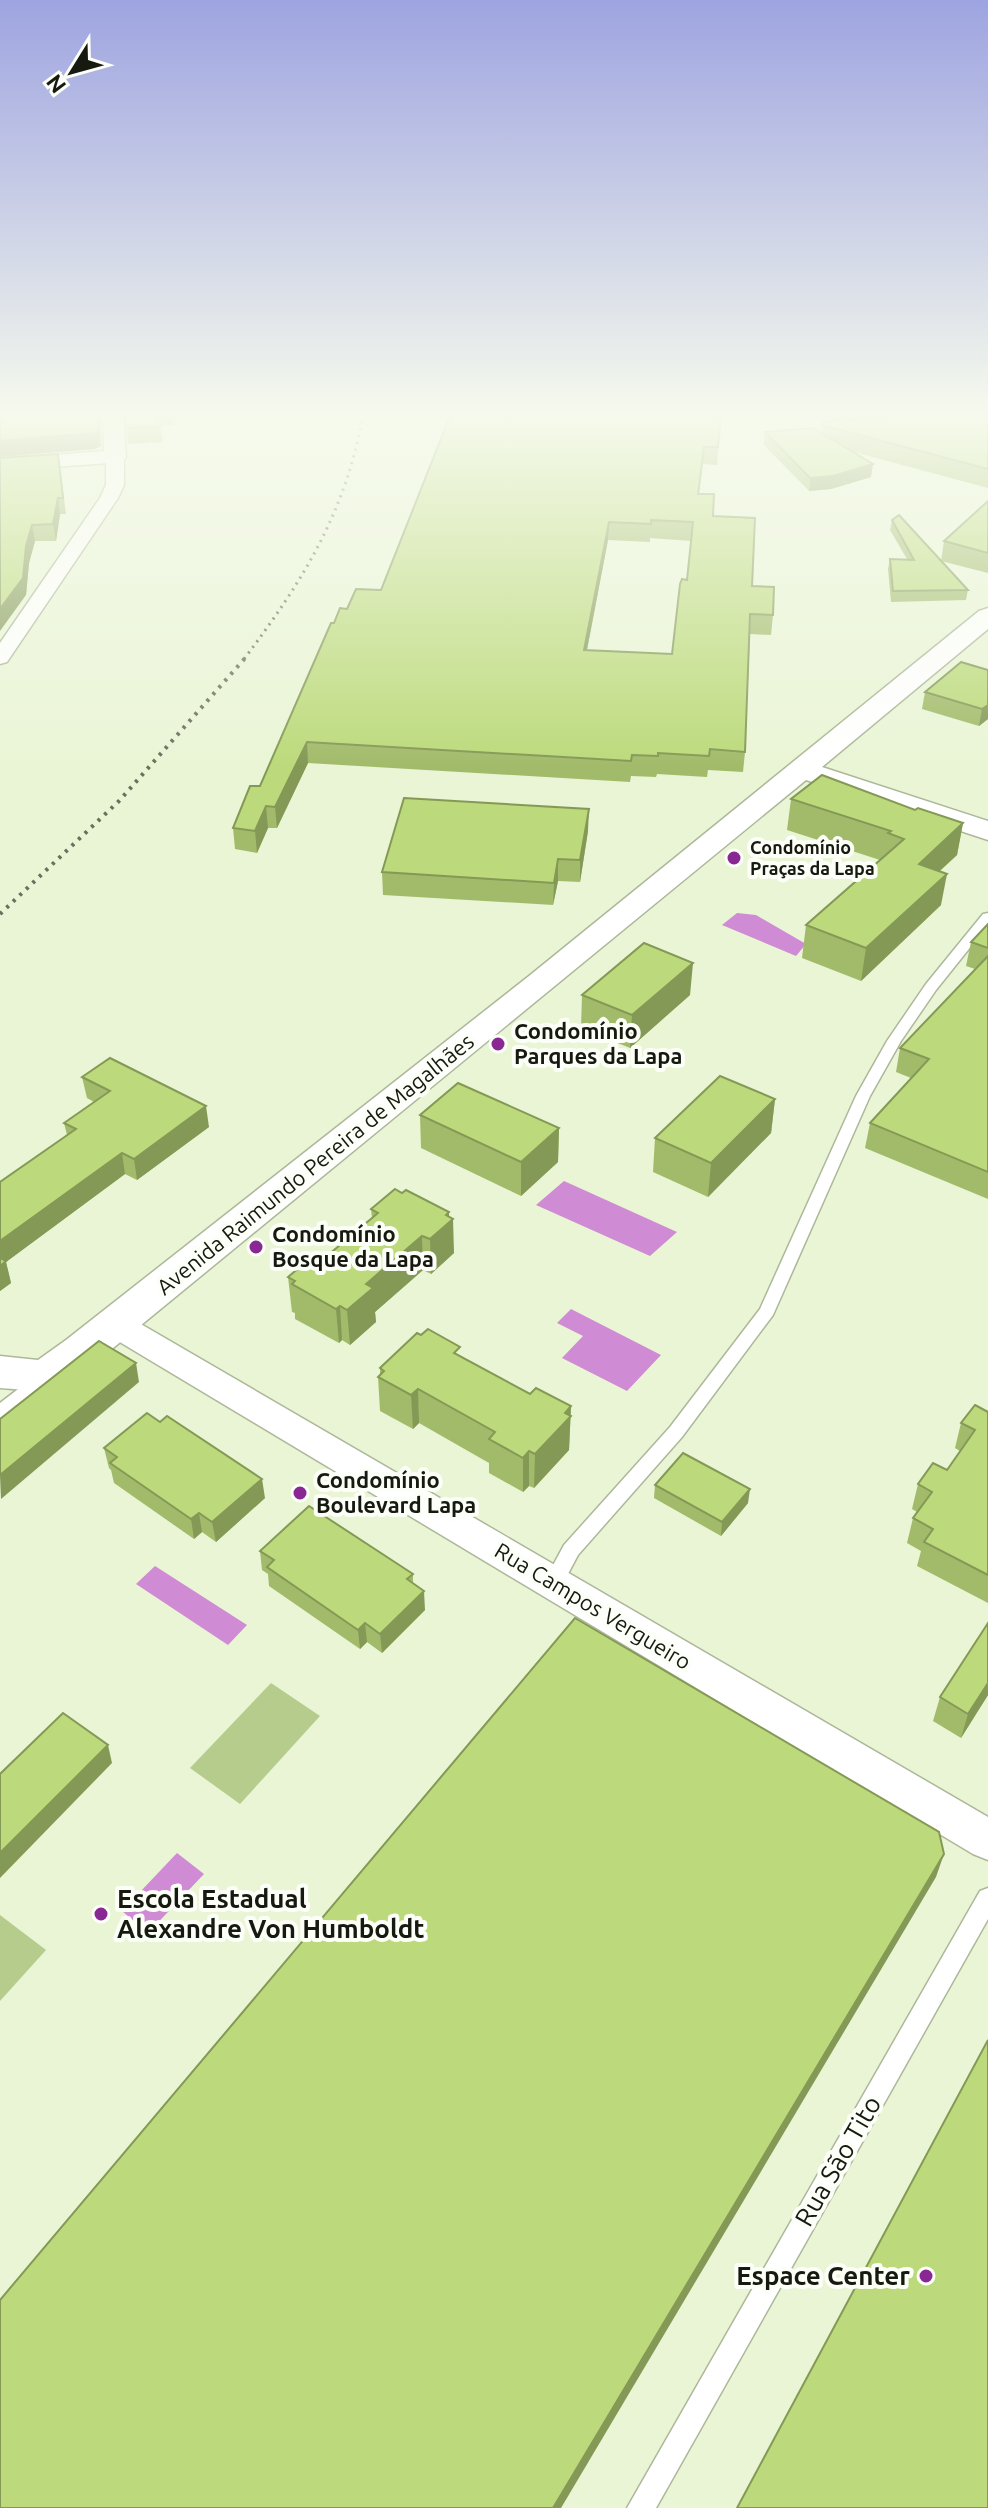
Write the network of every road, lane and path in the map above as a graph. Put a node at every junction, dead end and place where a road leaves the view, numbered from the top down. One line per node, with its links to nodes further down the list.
1 (85, 533): 3 (street)
2 (988, 616): 4 (street, Avenida Raimundo Pereira de Magalhães)
3 (0, 658)
4 (801, 769): 5 (street); 7 (street, Avenida Raimundo Pereira de Magalhães)
5 (988, 831)
6 (988, 917): 11 (lane)
7 (115, 1324): 9 (street, Avenida Raimundo Pereira de Magalhães); 11 (street, Rua Campos Vergueiro)
8 (0, 1372): 9 (street)
9 (46, 1376): 10 (lane)
10 (0, 1413)
11 (554, 1582): 12 (street, Rua Campos Vergueiro)
12 (988, 1840)
13 (988, 1898): 14 (lane, Rua São Tito)
14 (641, 2508)

